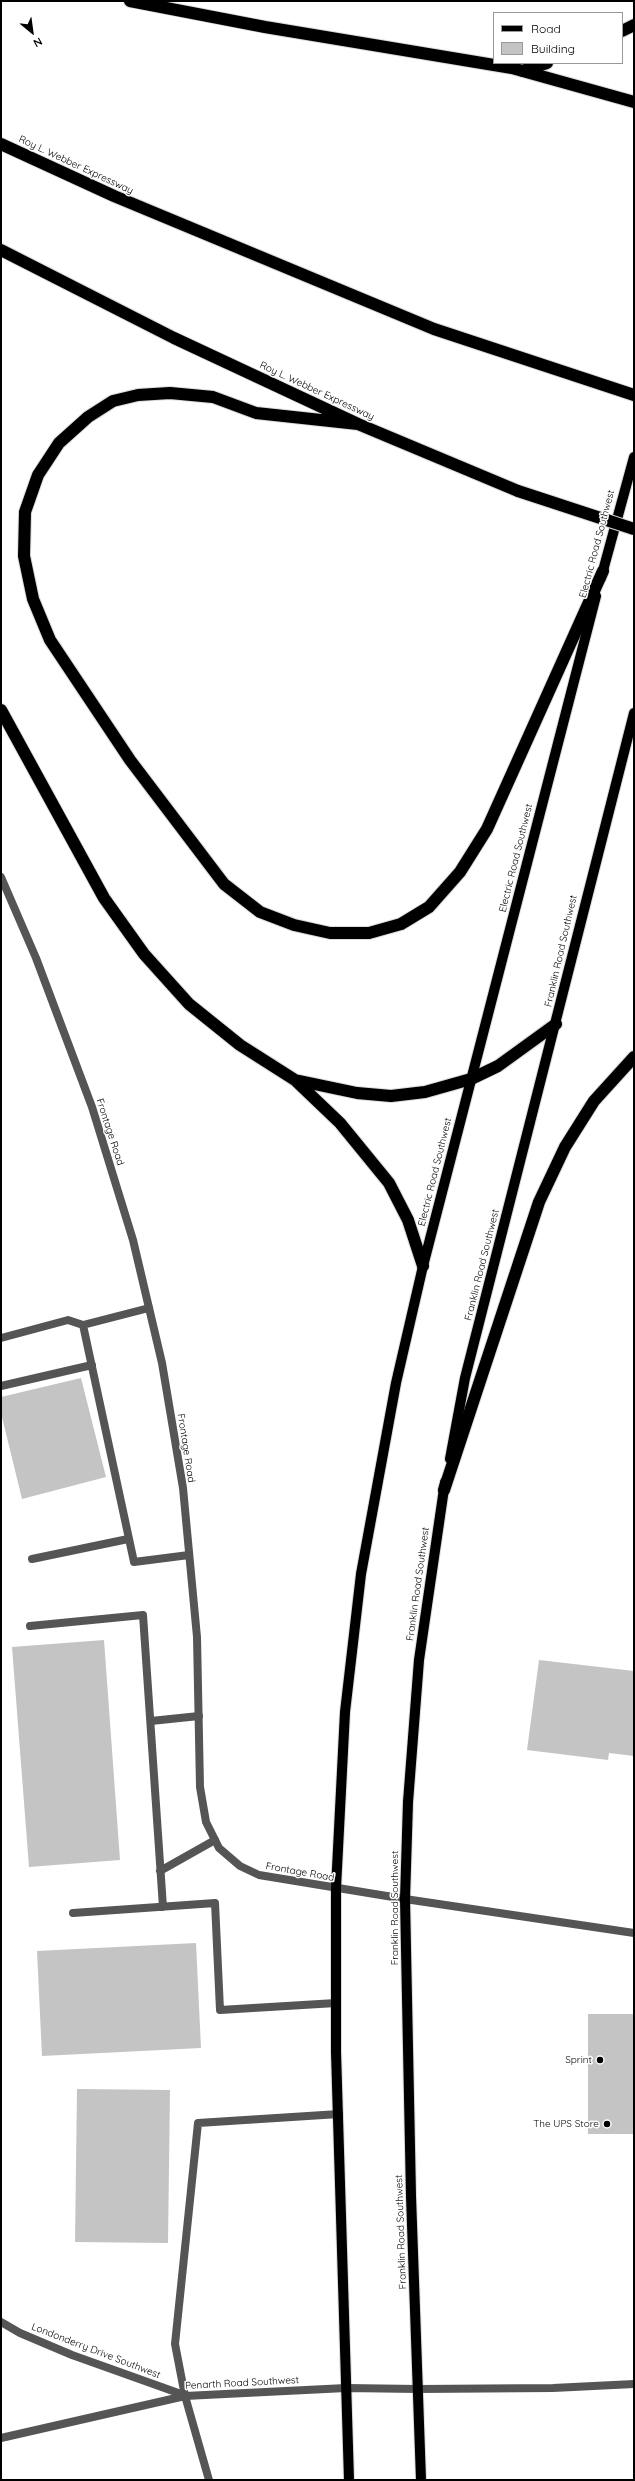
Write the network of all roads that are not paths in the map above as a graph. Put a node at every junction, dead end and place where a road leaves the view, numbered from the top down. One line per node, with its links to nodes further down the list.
1 (130, 1): 5 (highway)
2 (634, 25): 3 (highway)
3 (623, 30)
4 (544, 64): 5 (highway)
5 (522, 71): 6 (highway)
6 (634, 102)
7 (1, 144): 9 (highway, Roy L. Webber Expressway)
8 (1, 250): 10 (highway, Roy L. Webber Expressway)
9 (634, 395)
10 (358, 424): 12 (highway, Roy L. Webber Expressway, bridge); 13 (highway)
11 (634, 457): 13 (main road, Electric Road Southwest)
12 (634, 529)
13 (602, 571): 19 (main road, Electric Road Southwest)
14 (1, 710): 20 (highway)
15 (634, 713): 17 (main road, Franklin Road Southwest)
16 (1, 877): 22 (street, Frontage Road)
17 (556, 1024): 19 (highway); 27 (main road, Franklin Road Southwest)
18 (634, 1057): 27 (highway)
19 (471, 1079): 20 (highway); 21 (main road, Electric Road Southwest)
20 (296, 1080): 21 (highway)
21 (423, 1266): 36 (main road)
22 (149, 1308): 23 (street); 29 (street, Frontage Road)
23 (83, 1325): 24 (street); 25 (street)
24 (1, 1338)
25 (92, 1365): 26 (street); 28 (street)
26 (1, 1386)
27 (444, 1490): 37 (main road, Franklin Road Southwest)
28 (128, 1539): 29 (street); 30 (street)
29 (189, 1555): 32 (street, Frontage Road)
30 (32, 1559)
31 (30, 1626): 33 (street)
32 (199, 1716): 33 (street); 34 (street, Frontage Road)
33 (151, 1721): 35 (street)
34 (215, 1840): 35 (street); 36 (street, Frontage Road)
35 (160, 1871): 38 (street)
36 (336, 1888): 37 (street, Frontage Road); 41 (main road)
37 (405, 1899): 40 (street, Frontage Road); 46 (main road, Franklin Road Southwest)
38 (162, 1907): 39 (street); 41 (street)
39 (73, 1913)
40 (634, 1934)
41 (336, 2003): 42 (main road)
42 (339, 2114): 45 (main road); 47 (street)
43 (1, 2322): 47 (street, Londonderry Drive Southwest)
44 (634, 2384): 46 (street, Penarth Road Southwest)
45 (346, 2388): 46 (street, Penarth Road Southwest); 47 (street, Penarth Road Southwest); 50 (main road)
46 (418, 2389): 51 (main road, Franklin Road Southwest)
47 (185, 2396): 48 (street, Penarth Road Southwest); 49 (street)
48 (1, 2438)
49 (209, 2480)
50 (349, 2480)
51 (420, 2480)

